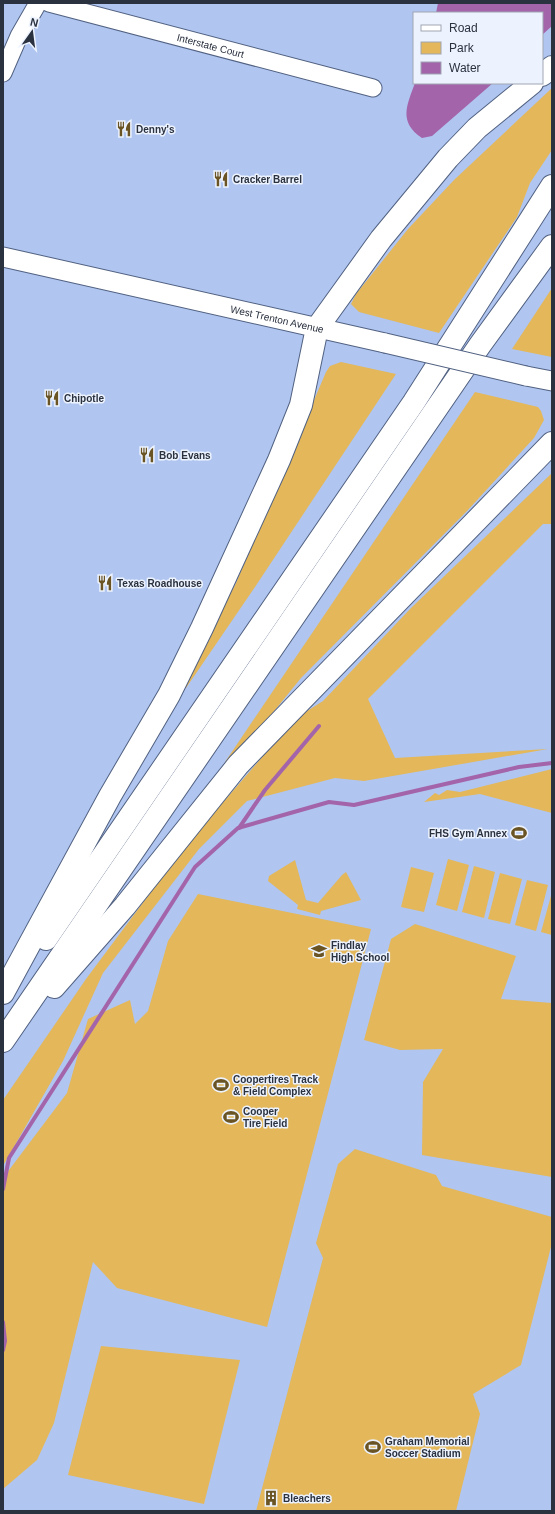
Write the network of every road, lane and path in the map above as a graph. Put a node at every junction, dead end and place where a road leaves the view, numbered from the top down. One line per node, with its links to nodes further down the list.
1 (38, 3): 4 (street)
2 (49, 3): 7 (street, Interstate Court)
3 (552, 67): 5 (highway)
4 (3, 73)
5 (543, 74)
6 (531, 84): 11 (highway)
7 (372, 88)
8 (552, 186): 15 (highway)
9 (552, 246): 16 (highway)
10 (3, 257): 11 (main road, West Trenton Avenue)
11 (317, 328): 12 (main road, West Trenton Avenue, bridge); 14 (highway)
12 (552, 381)
13 (552, 443): 17 (highway)
14 (3, 993)
15 (3, 1003)
16 (3, 1042)
17 (3, 1059)

